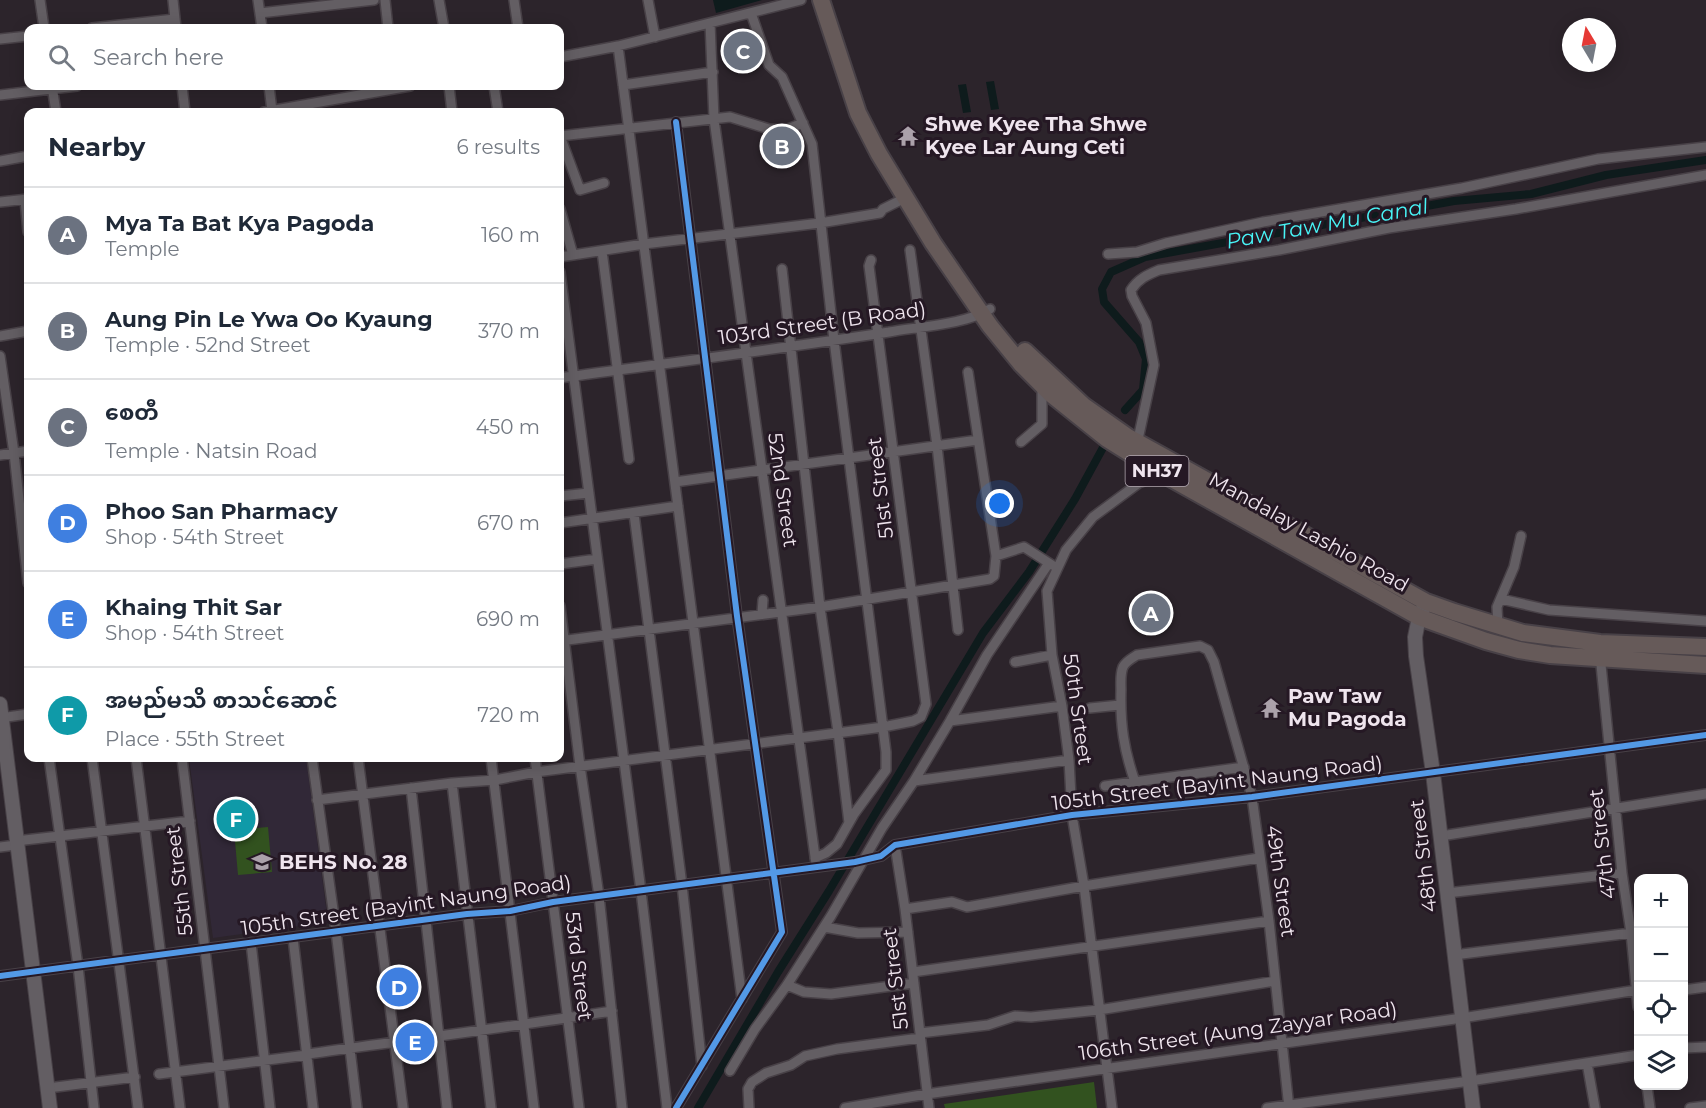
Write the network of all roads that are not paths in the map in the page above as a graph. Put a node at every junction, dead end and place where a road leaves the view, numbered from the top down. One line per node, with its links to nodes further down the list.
1 (40, 0): 15 (street)
2 (173, 0): 16 (street)
3 (258, 0): 12 (street)
4 (374, 0): 12 (street)
5 (385, 0): 18 (street)
6 (439, 0): 19 (street)
7 (514, 0): 20 (street)
8 (648, 0): 22 (street)
9 (801, 0): 13 (street)
10 (821, 0): 53 (highway, Mandalay Lashio Road / NH37)
11 (832, 0): 69 (highway, NH37)
12 (260, 13): 17 (street)
13 (751, 13): 14 (street); 44 (street)
14 (710, 23): 22 (street); 26 (street, 52nd Street)
15 (43, 24)
16 (175, 24)
17 (261, 24)
18 (388, 24)
19 (443, 24)
20 (517, 24)
21 (24, 36): 23 (street)
22 (655, 37): 24 (street)
23 (0, 39)
24 (618, 46): 25 (street); 27 (street)
25 (564, 56)
26 (713, 72): 27 (street); 42 (street, 52nd Street)
27 (623, 85): 45 (street)
28 (32, 90): 35 (street)
29 (53, 90): 36 (street)
30 (182, 90): 37 (street)
31 (269, 90): 38 (street)
32 (378, 90): 39 (street)
33 (449, 90): 40 (street)
34 (495, 90): 41 (street)
35 (0, 95)
36 (56, 108)
37 (185, 108)
38 (268, 108)
39 (288, 108)
40 (452, 108)
41 (497, 108)
42 (714, 119): 43 (street); 44 (street); 58 (street, 52nd Street)
43 (676, 122): 45 (street); 59 (street)
44 (803, 123): 57 (street)
45 (630, 127): 46 (street); 60 (street)
46 (564, 135)
47 (564, 147): 52 (street)
48 (1706, 147): 63 (street)
49 (24, 157): 50 (street)
50 (0, 161)
51 (1706, 175): 88 (street)
52 (604, 183)
53 (905, 198): 57 (street); 69 (highway, Mandalay Lashio Road / NH37)
54 (24, 200): 55 (street)
55 (0, 202)
56 (564, 223): 64 (street)
57 (820, 224): 58 (street); 74 (street)
58 (730, 236): 59 (street); 76 (street, 52nd Street)
59 (692, 238): 60 (street); 78 (street)
60 (644, 244): 62 (street); 79 (street)
61 (910, 250): 70 (street)
62 (602, 251): 64 (street); 80 (street)
63 (1108, 254)
64 (573, 255): 65 (street)
65 (564, 256)
66 (871, 260): 72 (street, 51st Street)
67 (782, 269): 75 (street)
68 (564, 302): 82 (street)
69 (986, 311): 70 (street, 103rd Street (B Road)); 84 (highway, Mandalay Lashio Road / NH37); 88 (highway, NH37)
70 (920, 327): 72 (street, 103rd Street (B Road)); 87 (street)
71 (24, 332): 73 (street)
72 (879, 333): 74 (street, 103rd Street (B Road)); 89 (street, 51st Street)
73 (0, 336)
74 (834, 340): 75 (street, 103rd Street (B Road)); 93 (street)
75 (791, 346): 76 (street, 103rd Street (B Road)); 95 (street)
76 (747, 353): 78 (street, 103rd Street (B Road)); 96 (street, 52nd Street)
77 (0, 356): 91 (street)
78 (707, 358): 79 (street, 103rd Street (B Road)); 98 (street)
79 (660, 364): 80 (street, 103rd Street (B Road)); 99 (street)
80 (617, 370): 82 (street, 103rd Street (B Road)); 94 (street)
81 (968, 372): 85 (street)
82 (574, 376): 83 (street, 103rd Street (B Road)); 100 (street)
83 (564, 377)
84 (1042, 385): 86 (street); 88 (highway, Mandalay Lashio Road / NH37)
85 (978, 440): 87 (street); 108 (street)
86 (1021, 442)
87 (936, 446): 89 (street); 112 (street)
88 (1135, 449): 97 (highway, Mandalay Lashio Road / NH37); 117 (highway, NH37)
89 (894, 451): 93 (street); 113 (street, 51st Street)
90 (24, 452): 91 (street)
91 (14, 453): 92 (street); 107 (street)
92 (0, 455)
93 (850, 458): 95 (street); 116 (street)
94 (629, 459)
95 (805, 464): 96 (street); 118 (street)
96 (762, 470): 98 (street); 119 (street, 52nd Street)
97 (1163, 474): 111 (street, 50th Srteet); 122 (highway, Mandalay Lashio Road / NH37)
98 (721, 475): 99 (street); 121 (street)
99 (675, 482): 102 (street)
100 (589, 493): 101 (street); 104 (street)
101 (564, 496)
102 (678, 506): 103 (street); 125 (street)
103 (634, 514): 104 (street); 127 (street)
104 (592, 520): 105 (street); 109 (street)
105 (564, 523)
106 (1521, 536): 114 (street)
107 (24, 547)
108 (996, 556): 111 (street); 112 (street)
109 (597, 559): 110 (street); 129 (street)
110 (564, 563)
111 (1053, 565): 136 (street, 50th Srteet); 145 (street)
112 (952, 586): 113 (street); 128 (street)
113 (911, 592): 116 (street); 146 (street, 51st Street)
114 (1501, 599): 124 (street); 126 (street)
115 (763, 600): 120 (street)
116 (867, 600): 118 (street); 146 (street)
117 (1426, 602): 122 (main road, 48th Street); 123 (highway, NH37)
118 (820, 607): 119 (street); 147 (street)
119 (781, 611): 120 (street); 149 (street, 52nd Street)
120 (762, 614): 121 (street)
121 (738, 616): 125 (street); 150 (street)
122 (1419, 617): 130 (highway, Mandalay Lashio Road / NH37); 167 (main road, 48th Street)
123 (1480, 621): 126 (highway, NH37); 130 (highway)
124 (1706, 621)
125 (693, 623): 127 (street); 152 (street)
126 (1498, 626): 131 (highway, NH37)
127 (648, 629): 129 (street); 153 (street)
128 (958, 630)
129 (606, 635): 132 (street); 154 (street)
130 (1472, 636): 137 (highway, Mandalay Lashio Road / NH37)
131 (1564, 638): 134 (highway, NH37); 137 (highway)
132 (564, 640)
133 (1706, 647): 134 (highway, NH37)
134 (1600, 651): 137 (highway, Mandalay Lashio Road / NH37); 139 (highway, Mandalay Lashio Road / NH37); 151 (street, 47th Street)
135 (564, 654): 164 (street)
136 (1052, 655): 138 (street); 141 (street, 50th Srteet)
137 (1562, 656)
138 (1015, 662)
139 (1706, 664)
140 (1120, 705): 142 (street); 165 (street, 49th Street); 170 (street)
141 (1062, 706): 145 (street); 155 (street, 50th Srteet)
142 (1090, 708)
143 (1, 714): 144 (street); 186 (main road)
144 (24, 714)
145 (950, 721): 169 (street)
146 (883, 726): 147 (street); 181 (street)
147 (838, 732): 149 (street); 181 (street)
148 (1706, 735): 151 (street, 105th Street (Bayint Naung Road))
149 (798, 737): 150 (street); 191 (street, 52nd Street)
150 (754, 743): 152 (street); 192 (street)
151 (1609, 748): 167 (street, 105th Street (Bayint Naung Road)); 178 (street, 47th Street)
152 (710, 749): 153 (street); 194 (street)
153 (665, 755): 154 (street); 195 (street)
154 (622, 760): 164 (street); 197 (street)
155 (1069, 760): 169 (street); 179 (street, 50th Srteet)
156 (50, 762): 185 (street)
157 (93, 762): 183 (street)
158 (136, 762): 182 (street)
159 (183, 762): 180 (street, 55th Street)
160 (312, 762): 177 (street)
161 (359, 762): 174 (street)
162 (492, 762): 168 (street)
163 (535, 762): 166 (street, 53rd Street)
164 (580, 766): 166 (street); 199 (street)
165 (1244, 767): 170 (street); 176 (street, 49th Street)
166 (536, 772): 168 (street); 200 (street, 53rd Street)
167 (1433, 773): 176 (street, 105th Street (Bayint Naung Road)); 184 (main road, 48th Street)
168 (495, 780): 171 (street); 202 (street)
169 (914, 781): 190 (street)
170 (1135, 782): 172 (street)
171 (452, 783): 173 (street); 203 (street)
172 (1105, 786)
173 (411, 788): 174 (street); 204 (street)
174 (364, 794): 177 (street); 206 (street)
175 (1706, 794): 178 (street)
176 (1252, 797): 179 (street, 105th Street (Bayint Naung Road)); 189 (street, 49th Street)
177 (317, 800): 208 (street)
178 (1615, 807): 184 (street); 193 (street, 47th Street)
179 (1072, 815): 187 (street, 105th Street (Bayint Naung Road)); 196 (street, 50th Srteet)
180 (190, 821): 182 (street); 214 (street, 55th Street)
181 (849, 824): 191 (street)
182 (144, 826): 183 (street); 215 (street)
183 (103, 832): 185 (street); 217 (street)
184 (1440, 836): 198 (main road, 48th Street)
185 (60, 837): 186 (street); 218 (street)
186 (16, 843): 188 (street); 219 (main road)
187 (895, 846): 190 (street, 105th Street (Bayint Naung Road)); 201 (street, 51st Street)
188 (0, 847)
189 (1259, 858): 196 (street); 205 (street, 49th Street)
190 (865, 860): 191 (street, 105th Street (Bayint Naung Road)); 207 (street)
191 (815, 862): 192 (street, 105th Street (Bayint Naung Road))
192 (772, 873): 194 (street, 105th Street (Bayint Naung Road)); 229 (street)
193 (1622, 873): 198 (street); 210 (street, 47th Street)
194 (727, 879): 195 (street, 105th Street (Bayint Naung Road)); 229 (street)
195 (682, 885): 197 (street, 105th Street (Bayint Naung Road)); 248 (street)
196 (1084, 886): 201 (street); 213 (street, 50th Srteet)
197 (641, 891): 199 (street, 105th Street (Bayint Naung Road)); 275 (street)
198 (1447, 893): 216 (main road, 48th Street)
199 (599, 896): 200 (street, 105th Street (Bayint Naung Road)); 231 (street)
200 (553, 902): 202 (street, 105th Street (Bayint Naung Road)); 232 (street, 53rd Street)
201 (905, 909): 209 (street, 51st Street)
202 (510, 910): 203 (street, 105th Street (Bayint Naung Road)); 234 (street)
203 (467, 914): 204 (street, 105th Street (Bayint Naung Road)); 235 (street)
204 (426, 919): 206 (street, 105th Street (Bayint Naung Road)); 236 (street)
205 (1269, 921): 213 (street); 222 (street, 49th Street)
206 (380, 925): 208 (street, 105th Street (Bayint Naung Road)); 238 (street)
207 (824, 927): 209 (street); 225 (street)
208 (336, 931): 211 (street, 105th Street (Bayint Naung Road)); 241 (street)
209 (908, 932): 220 (street, 51st Street)
210 (1631, 933): 216 (street); 223 (street, 47th Street)
211 (293, 938): 212 (street, 105th Street (Bayint Naung Road)); 243 (street)
212 (251, 943): 214 (street, 105th Street (Bayint Naung Road)); 245 (street)
213 (1091, 946): 220 (street); 230 (street, 50th Srteet)
214 (205, 949): 215 (street, 105th Street (Bayint Naung Road)); 247 (street, 55th Street)
215 (161, 955): 217 (street, 105th Street (Bayint Naung Road)); 250 (street)
216 (1454, 955): 233 (main road, 48th Street)
217 (119, 960): 218 (street, 105th Street (Bayint Naung Road)); 253 (street)
218 (78, 966): 219 (street, 105th Street (Bayint Naung Road)); 255 (street)
219 (33, 972): 221 (street, 105th Street (Bayint Naung Road)); 256 (main road)
220 (913, 972): 224 (street, 51st Street)
221 (0, 976)
222 (1275, 981): 230 (street); 239 (street, 49th Street)
223 (1636, 982)
224 (914, 983): 225 (street); 237 (street, 51st Street)
225 (787, 985): 251 (street)
226 (1706, 987): 227 (street)
227 (1688, 989)
228 (1634, 998): 233 (street, 106th Street (Aung Zayyar Road))
229 (742, 999): 248 (street)
230 (1098, 1010): 237 (street); 249 (street, 50th Srteet)
231 (612, 1011): 232 (street); 274 (street)
232 (568, 1018): 234 (street); 273 (street, 53rd Street)
233 (1462, 1018): 239 (street, 106th Street (Aung Zayyar Road)); 254 (main road, 48th Street)
234 (524, 1025): 235 (street); 272 (street)
235 (482, 1030): 236 (street); 271 (street)
236 (439, 1035): 238 (street); 270 (street)
237 (920, 1036): 258 (street, 51st Street); 277 (street)
238 (394, 1041): 241 (street); 269 (street)
239 (1282, 1042): 249 (street, 106th Street (Aung Zayyar Road)); 259 (street, 49th Street)
240 (1706, 1047): 242 (street)
241 (350, 1048): 243 (street); 268 (street)
242 (1688, 1048)
243 (307, 1054): 245 (street); 267 (street)
244 (1634, 1055): 246 (street)
245 (264, 1061): 247 (street); 266 (street)
246 (1587, 1063): 254 (street); 283 (street)
247 (218, 1066): 250 (street); 265 (street, 55th Street)
248 (702, 1066): 276 (street)
249 (1107, 1068): 258 (street, 106th Street (Aung Zayyar Road)); 280 (street, 50th Srteet)
250 (176, 1071): 252 (street); 264 (street)
251 (730, 1071)
252 (159, 1074)
253 (135, 1077): 255 (street); 263 (street)
254 (1470, 1081): 259 (street); 282 (main road, 48th Street)
255 (91, 1082): 256 (street); 262 (street)
256 (48, 1088): 261 (main road)
257 (1648, 1090): 284 (street)
258 (927, 1094): 278 (street, 106th Street (Aung Zayyar Road)); 279 (street, 51st Street)
259 (1289, 1106): 281 (street)
260 (1706, 1106): 285 (street)
261 (50, 1108)
262 (94, 1108)
263 (138, 1108)
264 (180, 1108)
265 (224, 1108)
266 (270, 1108)
267 (314, 1108)
268 (357, 1108)
269 (403, 1108)
270 (447, 1108)
271 (491, 1108)
272 (534, 1108)
273 (579, 1108)
274 (622, 1108)
275 (667, 1108)
276 (676, 1108)
277 (749, 1108)
278 (845, 1108)
279 (929, 1108)
280 (1112, 1108)
281 (1267, 1108)
282 (1473, 1108)
283 (1595, 1108)
284 (1650, 1108)
285 (1690, 1108)

